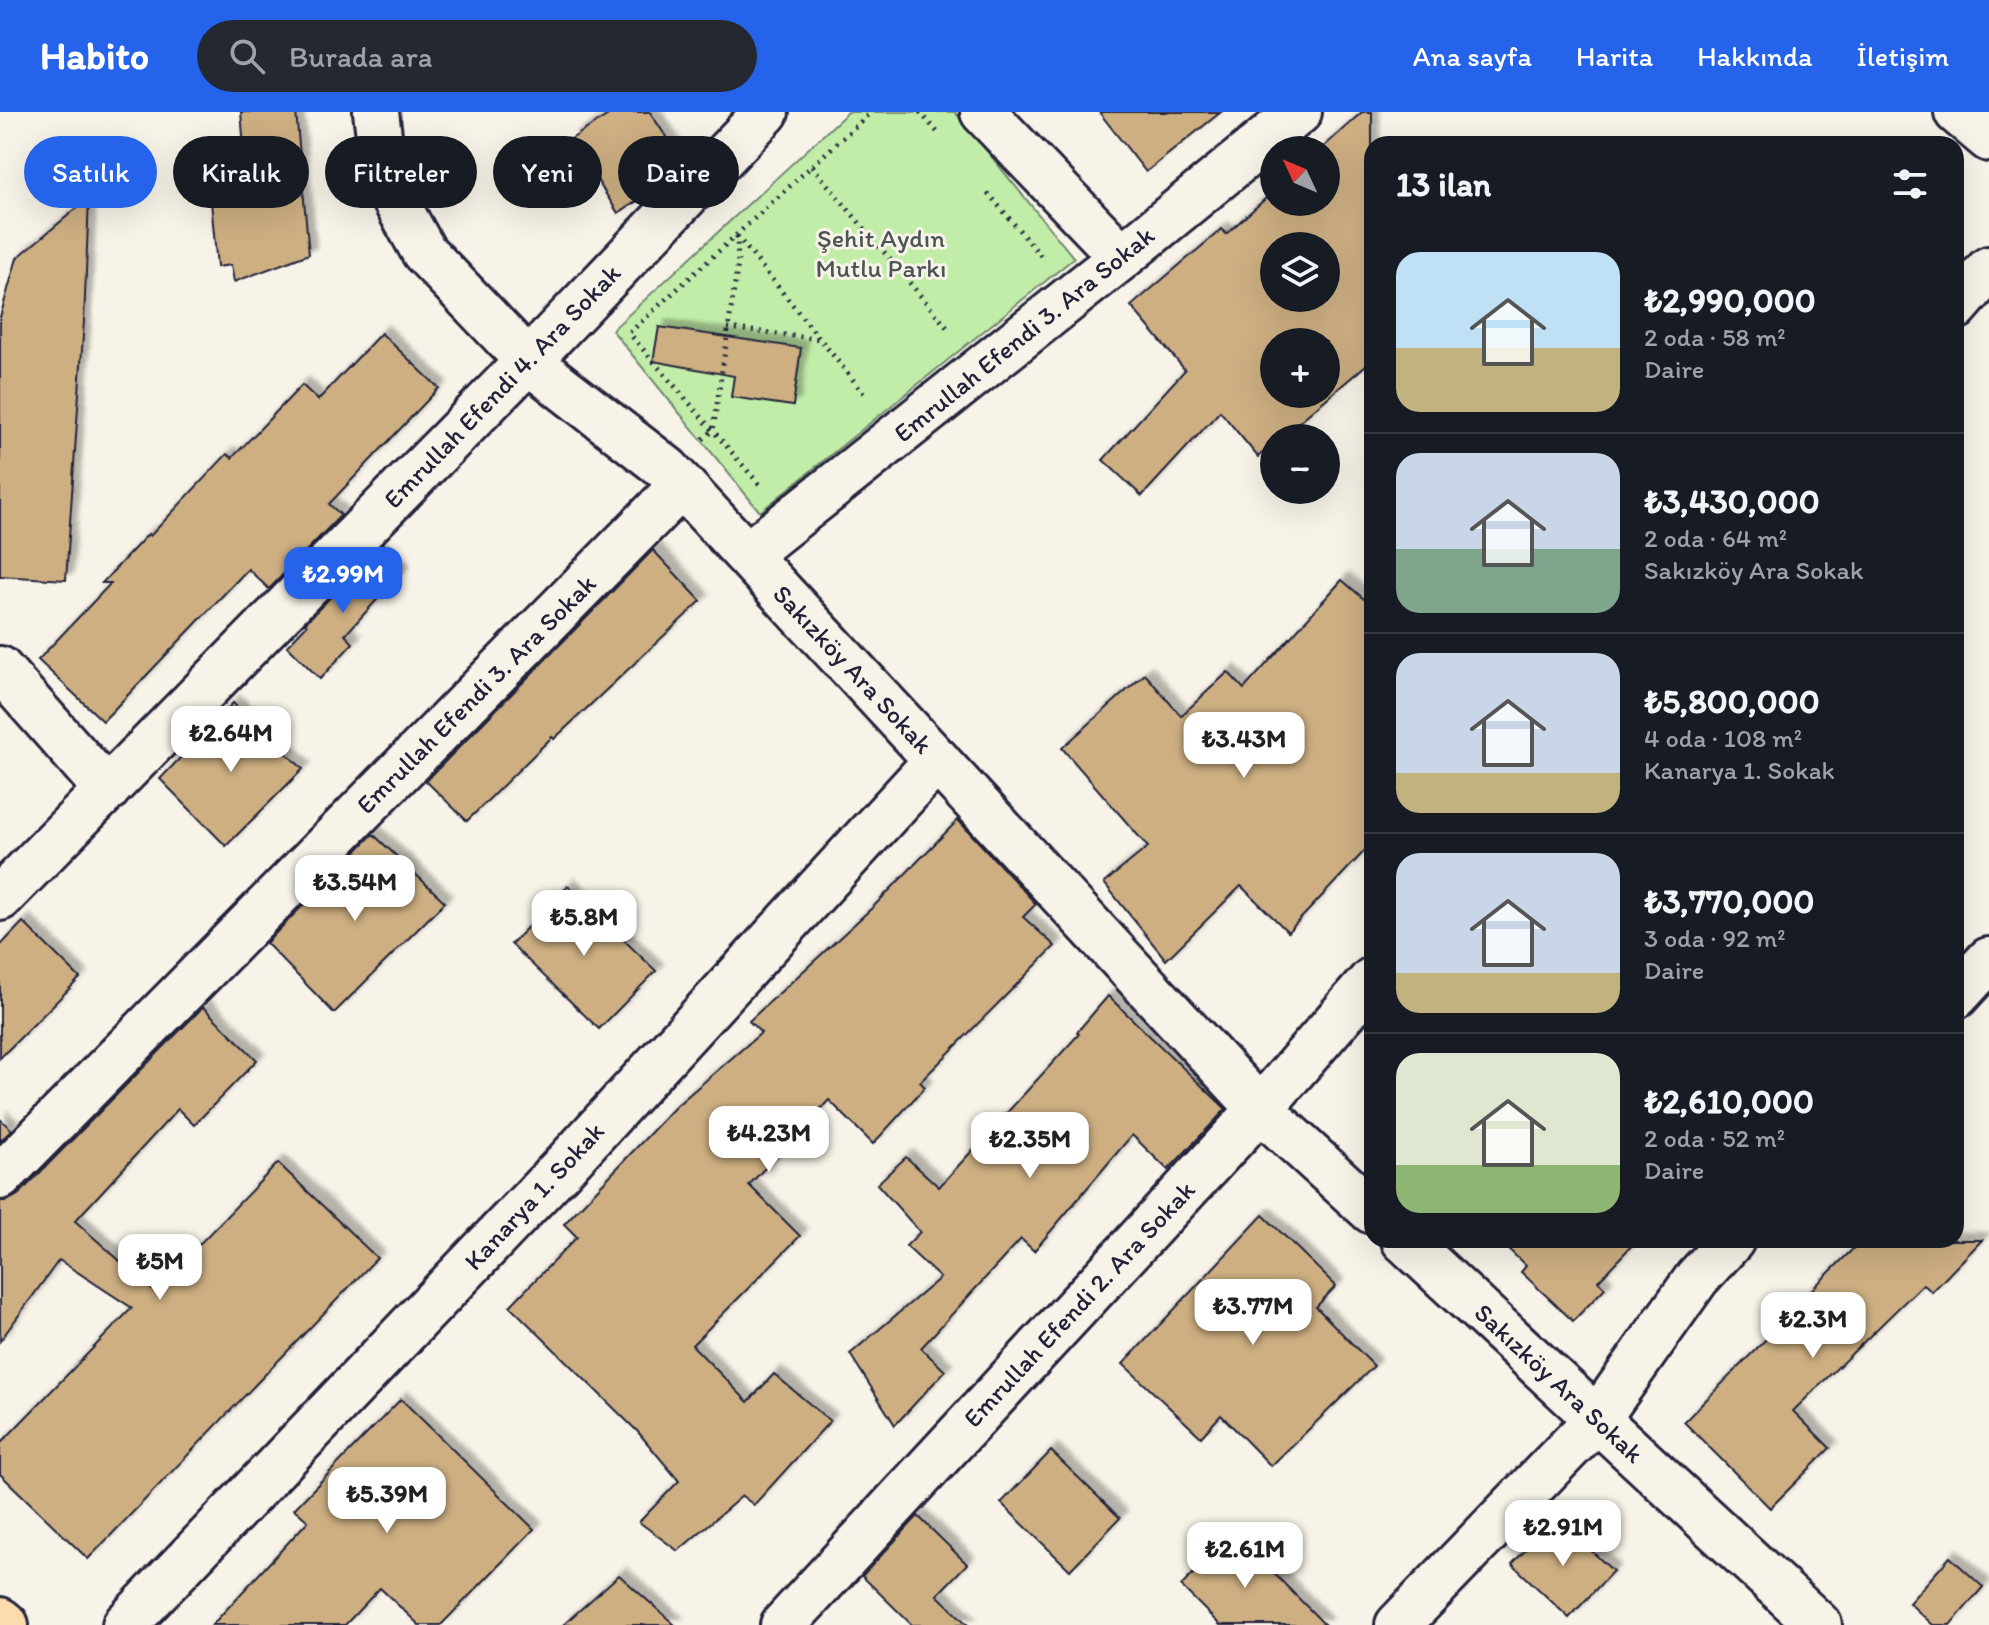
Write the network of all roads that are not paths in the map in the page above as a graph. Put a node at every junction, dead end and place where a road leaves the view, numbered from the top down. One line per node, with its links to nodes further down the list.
1 (376, 112): 10 (street, Sakızköy Ara Sokak)
2 (766, 112): 10 (street, Emrullah Efendi 4. Ara Sokak)
3 (983, 112): 7 (street)
4 (1299, 112): 7 (street, Emrullah Efendi 3. Ara Sokak)
5 (1957, 112): 6 (street)
6 (1989, 139)
7 (1122, 257): 12 (street, Emrullah Efendi 3. Ara Sokak)
8 (1989, 269): 9 (street)
9 (1964, 298)
10 (528, 361): 11 (street, Sakızköy Ara Sokak); 15 (street, Emrullah Efendi 4. Ara Sokak)
11 (675, 477): 12 (street, Sakızköy Ara Sokak); 21 (street, Emrullah Efendi 3. Ara Sokak)
12 (748, 554): 14 (street, Sakızköy Ara Sokak)
13 (0, 669): 15 (street)
14 (937, 760): 20 (street, Sakızköy Ara Sokak); 28 (street, Kanarya 1. Sokak)
15 (107, 790): 16 (street, Emrullah Efendi 4. Ara Sokak)
16 (0, 898)
17 (1989, 960): 18 (street)
18 (1964, 987)
19 (1364, 989): 20 (street, Emrullah Efendi 2. Ara Sokak)
20 (1260, 1109): 22 (street, Sakızköy Ara Sokak); 29 (street, Emrullah Efendi 2. Ara Sokak)
21 (0, 1177)
22 (1364, 1204)
23 (1413, 1248): 25 (street, Sakızköy Ara Sokak)
24 (1725, 1248): 25 (street)
25 (1598, 1418): 30 (street); 31 (street, Sakızköy Ara Sokak)
26 (0, 1620): 27 (main road)
27 (6, 1625)
28 (125, 1625)
29 (783, 1625)
30 (1398, 1625)
31 (1819, 1625)

